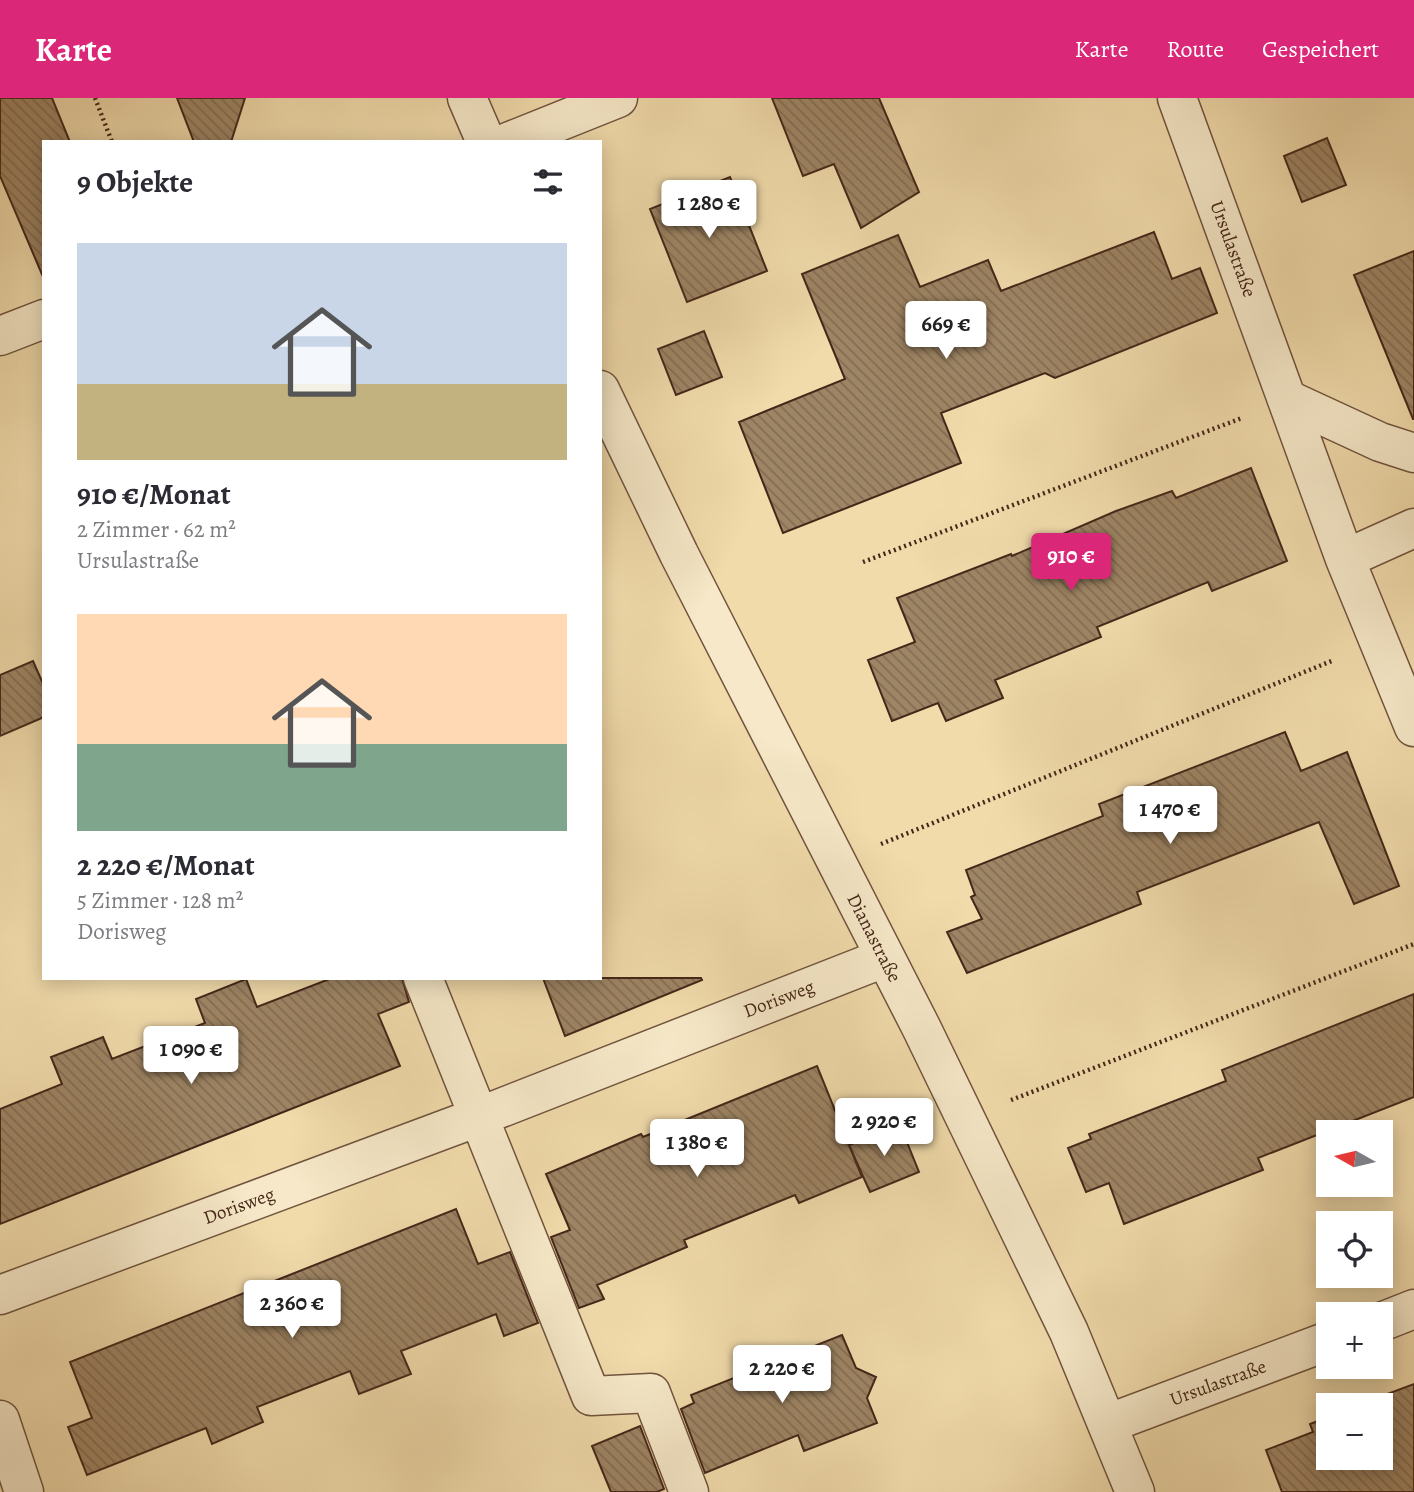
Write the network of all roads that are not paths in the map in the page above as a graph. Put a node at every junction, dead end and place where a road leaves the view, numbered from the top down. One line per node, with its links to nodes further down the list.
1 (467, 98): 4 (street)
2 (618, 98): 5 (street)
3 (1177, 98): 9 (street, Ursulastraße)
4 (485, 140)
5 (513, 140)
6 (42, 320): 7 (street)
7 (0, 336)
8 (602, 394): 14 (street, Dianastraße)
9 (1289, 400): 10 (street); 12 (street, Ursulastraße)
10 (1414, 453)
11 (1414, 528): 12 (street)
12 (1345, 559): 13 (street, Ursulastraße)
13 (1414, 727)
14 (884, 958): 16 (street, Dorisweg); 22 (street, Dianastraße)
15 (424, 980): 16 (street)
16 (478, 1117): 17 (street, Dorisweg); 24 (street)
17 (0, 1295)
18 (1414, 1309): 19 (street)
19 (1393, 1317)
20 (1316, 1346): 22 (street, Ursulastraße)
21 (0, 1420): 23 (street)
22 (1107, 1424): 25 (street, Dianastraße)
23 (24, 1492)
24 (689, 1492)
25 (1135, 1492)

